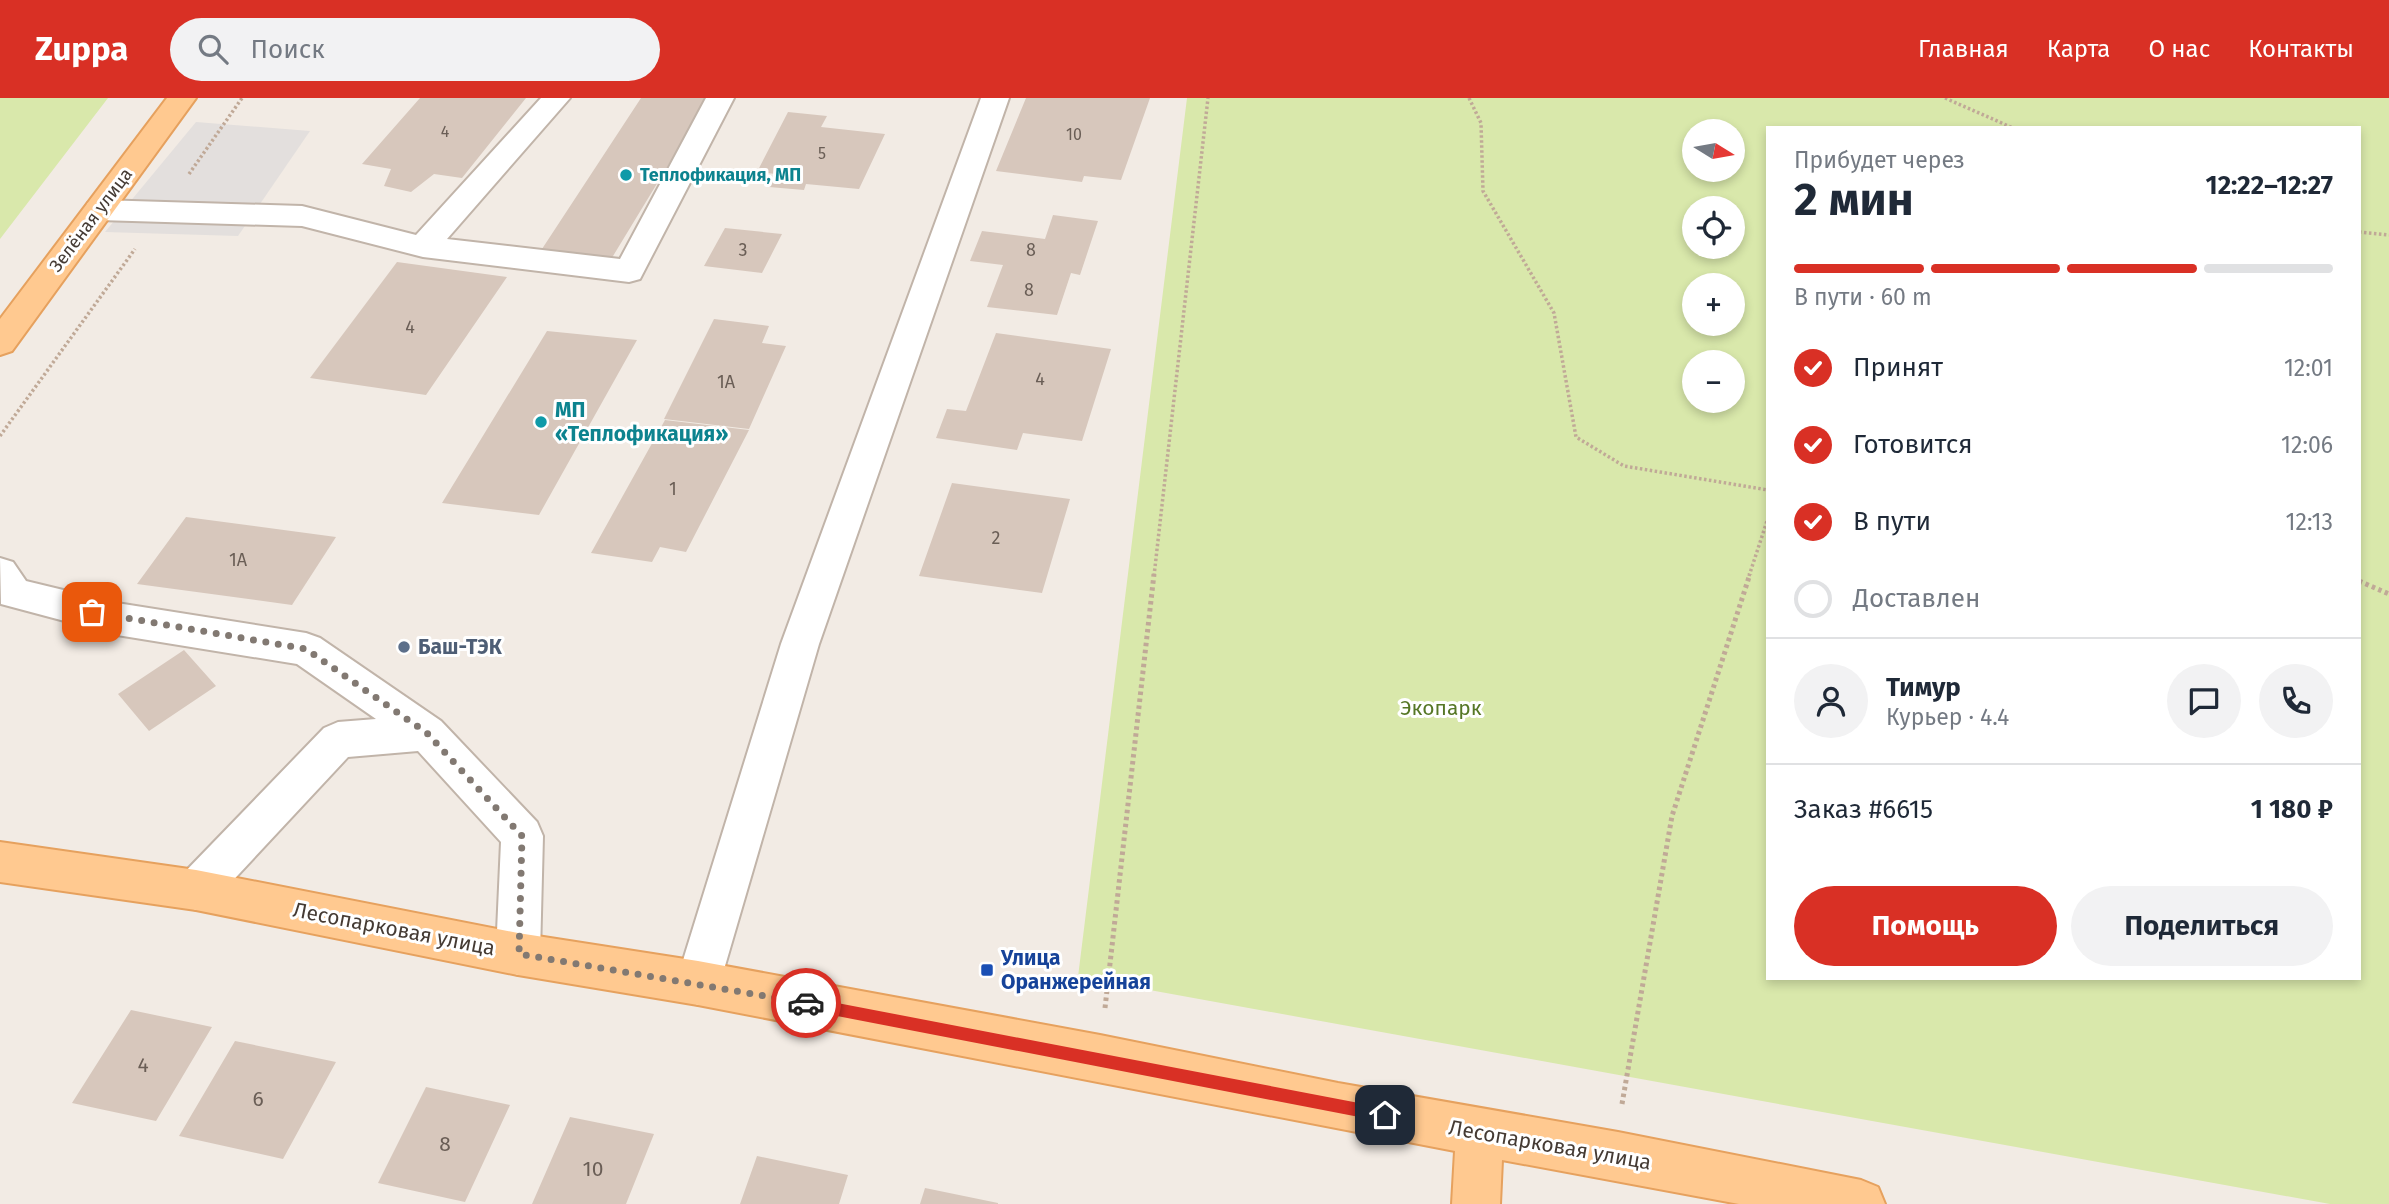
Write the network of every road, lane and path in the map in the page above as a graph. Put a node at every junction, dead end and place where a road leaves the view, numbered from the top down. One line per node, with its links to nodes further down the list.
1 (181, 98): 10 (main road, Зелёная улица)
2 (242, 98): 11 (path)
3 (556, 98): 14 (street)
4 (720, 98): 14 (street)
5 (995, 98): 26 (street)
6 (1208, 98): 27 (path)
7 (1468, 98): 17 (path)
8 (1945, 98): 9 (path)
9 (2008, 126)
10 (99, 210): 11 (street); 15 (main road, Зелёная улица)
11 (162, 213): 14 (street); 16 (path)
12 (2361, 232): 13 (path)
13 (2389, 234)
14 (422, 247)
15 (0, 342)
16 (0, 436)
17 (1766, 490)
18 (1766, 525): 28 (path)
19 (0, 573): 22 (street)
20 (2361, 582): 21 (path)
21 (2389, 594)
22 (427, 733): 24 (street); 25 (street)
23 (0, 862): 24 (main road, Лесопарковая улица)
24 (196, 890): 25 (main road, Лесопарковая улица)
25 (519, 954): 26 (main road, Лесопарковая улица)
26 (698, 983): 29 (main road, Лесопарковая улица)
27 (1105, 1015)
28 (1620, 1113)
29 (1480, 1131): 30 (main road); 31 (main road, Лесопарковая улица)
30 (1476, 1204)
31 (1861, 1204)

